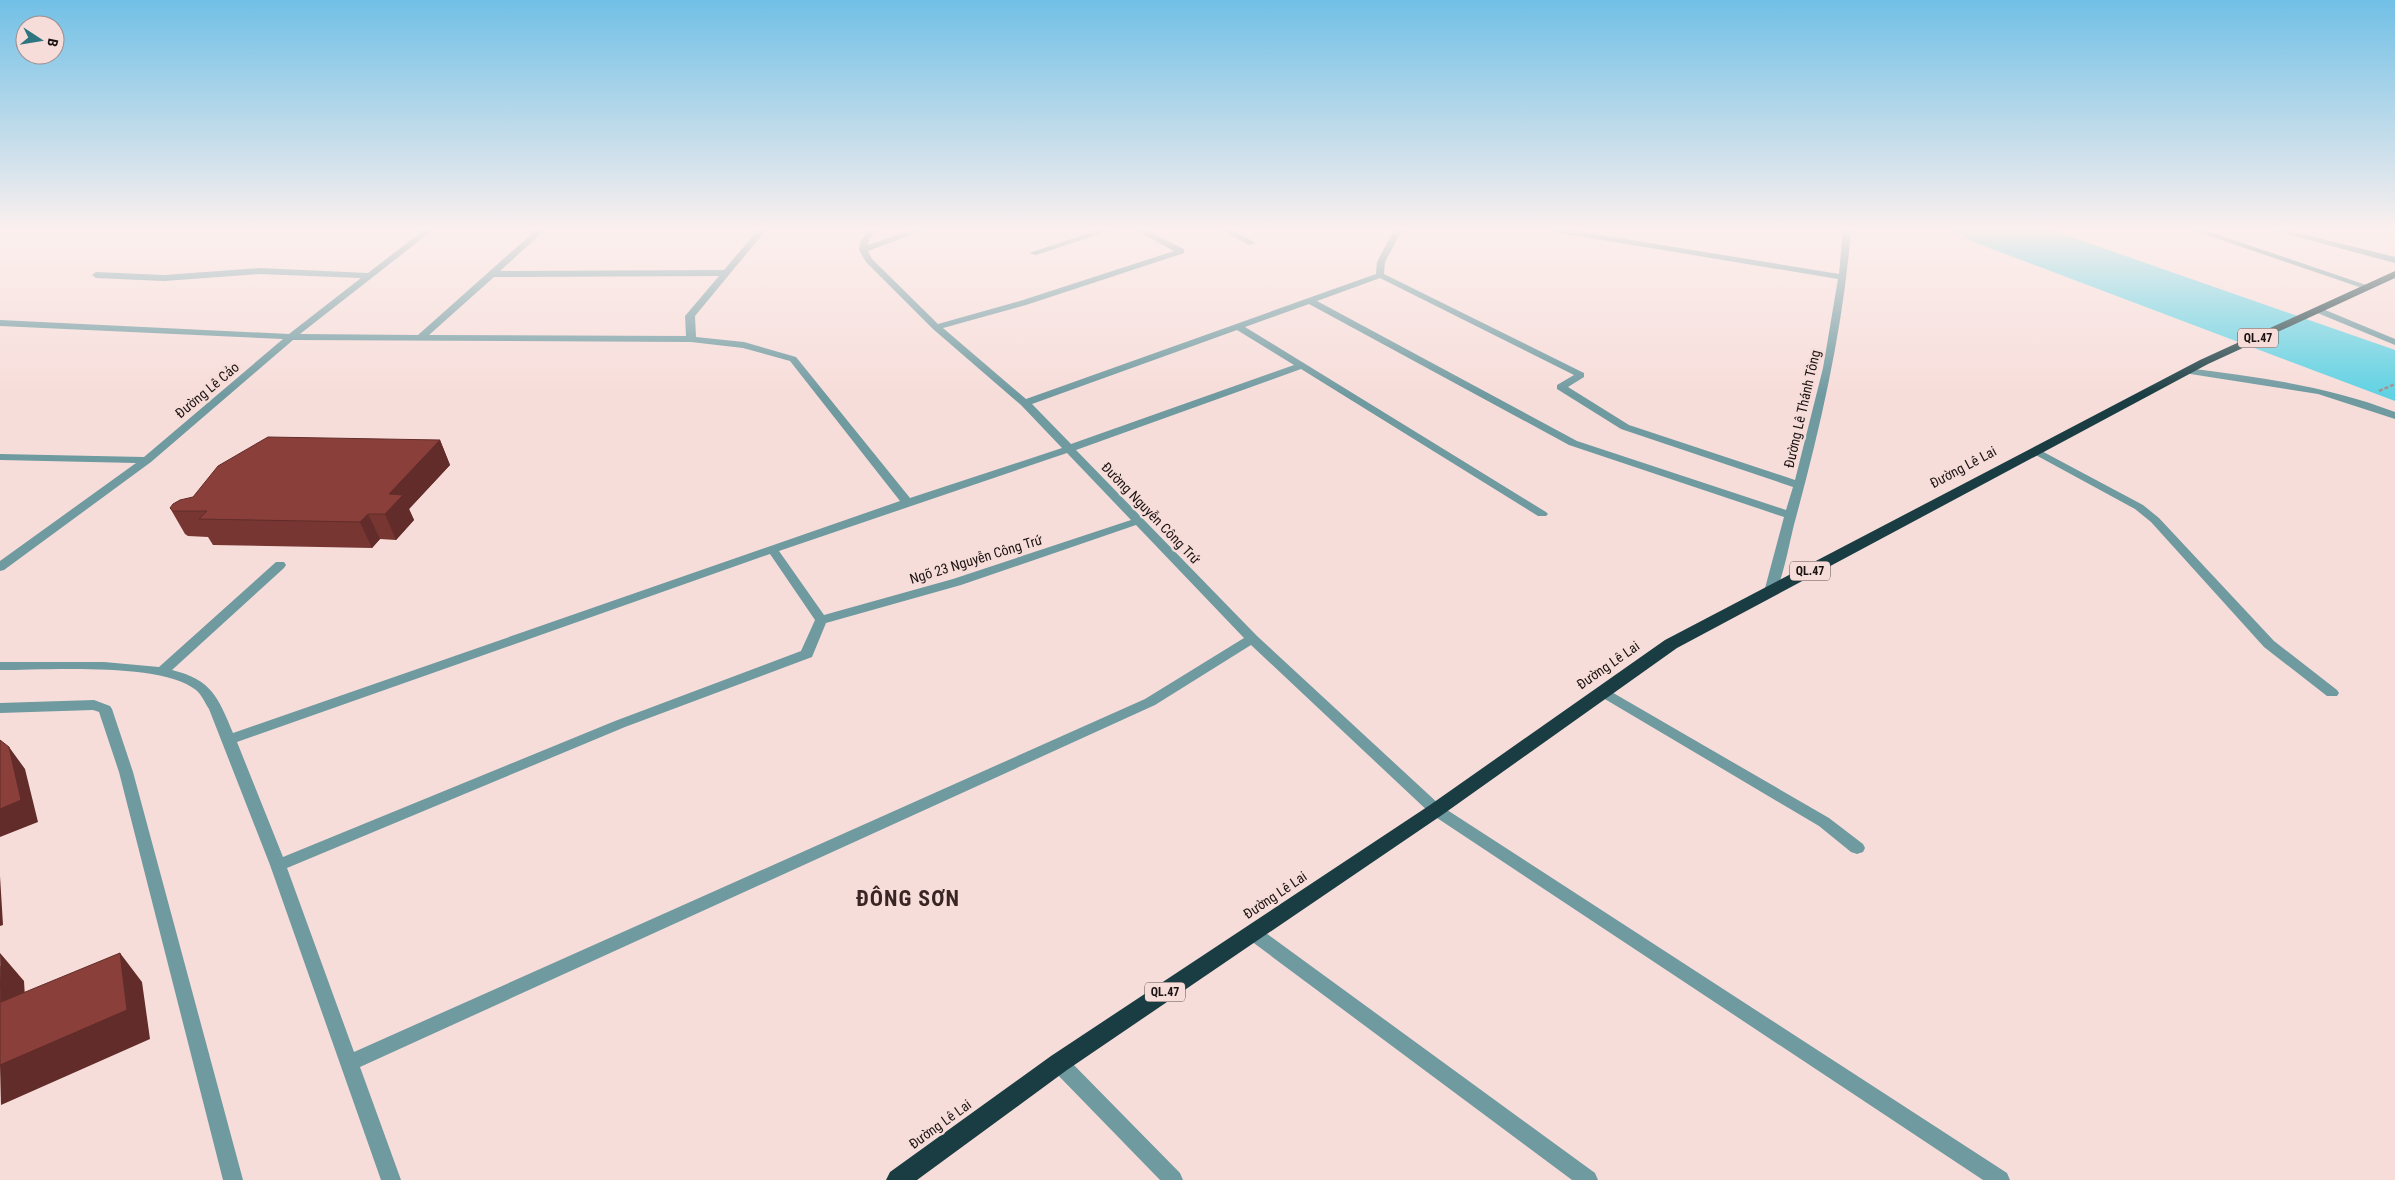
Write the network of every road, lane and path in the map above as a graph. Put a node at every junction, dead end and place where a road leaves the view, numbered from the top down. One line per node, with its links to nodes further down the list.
1 (358, 285): 17 (street, Đường Lê Cảo)
2 (479, 285): 18 (street)
3 (717, 285): 19 (street)
4 (894, 285): 15 (street, Đường Nguyễn Công Trứ)
5 (1077, 285): 15 (street)
6 (1351, 285): 12 (street)
7 (1400, 285): 31 (street)
8 (1843, 285): 31 (street, Đường Lê Thánh Tông)
9 (2362, 285): 11 (street)
10 (2372, 285): 11 (highway, Đường Lê Lai / QL.47)
11 (2368, 287): 13 (highway, Đường Lê Lai / QL.47)
12 (1309, 300): 16 (street); 34 (street)
13 (2315, 312): 20 (street); 22 (highway, Đường Lê Lai / QL.47)
14 (0, 323): 17 (street)
15 (936, 326): 25 (street, Đường Nguyễn Công Trứ)
16 (1237, 326): 21 (street); 25 (street)
17 (291, 337): 18 (street); 30 (street, Đường Lê Cảo)
18 (421, 337): 19 (street)
19 (691, 339): 32 (street)
20 (2395, 342)
21 (1301, 366): 27 (street); 33 (street)
22 (2187, 371): 26 (street); 28 (highway, Đường Lê Lai / QL.47)
23 (2395, 384): 24 (path)
24 (2375, 393)
25 (1025, 403): 27 (street, Đường Nguyễn Công Trứ)
26 (2395, 416)
27 (1068, 450): 32 (street); 35 (street, Đường Nguyễn Công Trứ)
28 (2036, 451): 39 (highway, Đường Lê Lai / QL.47); 45 (street)
29 (0, 458): 30 (street)
30 (147, 460): 38 (street, Đường Lê Cảo)
31 (1798, 485): 34 (street, Đường Lê Thánh Tông)
32 (907, 502): 36 (street)
33 (1542, 514)
34 (1790, 515): 39 (street, Đường Lê Thánh Tông)
35 (1138, 521): 40 (street, Ngõ 23 Nguyễn Công Trứ); 41 (street, Đường Nguyễn Công Trứ)
36 (772, 549): 40 (street); 47 (street)
37 (280, 565): 43 (street)
38 (0, 568)
39 (1770, 592): 44 (highway, Đường Lê Lai / QL.47)
40 (821, 620): 50 (street)
41 (1252, 639): 48 (street, Đường Nguyễn Công Trứ); 53 (street)
42 (0, 666): 43 (street)
43 (161, 673): 47 (street)
44 (1603, 692): 48 (highway, Đường Lê Lai / QL.47); 49 (street)
45 (2332, 693)
46 (0, 708): 54 (street)
47 (228, 740): 50 (street)
48 (1436, 810): 51 (highway, Đường Lê Lai / QL.47); 59 (street, Đường Nguyễn Công Trứ)
49 (1857, 848)
50 (278, 865): 53 (street)
51 (1253, 933): 52 (highway, Đường Lê Lai / QL.47); 58 (street)
52 (1059, 1063): 56 (highway, Đường Lê Lai / QL.47); 57 (street)
53 (348, 1064): 55 (street)
54 (233, 1180)
55 (391, 1180)
56 (898, 1180)
57 (1173, 1180)
58 (1588, 1180)
59 (2000, 1180)

